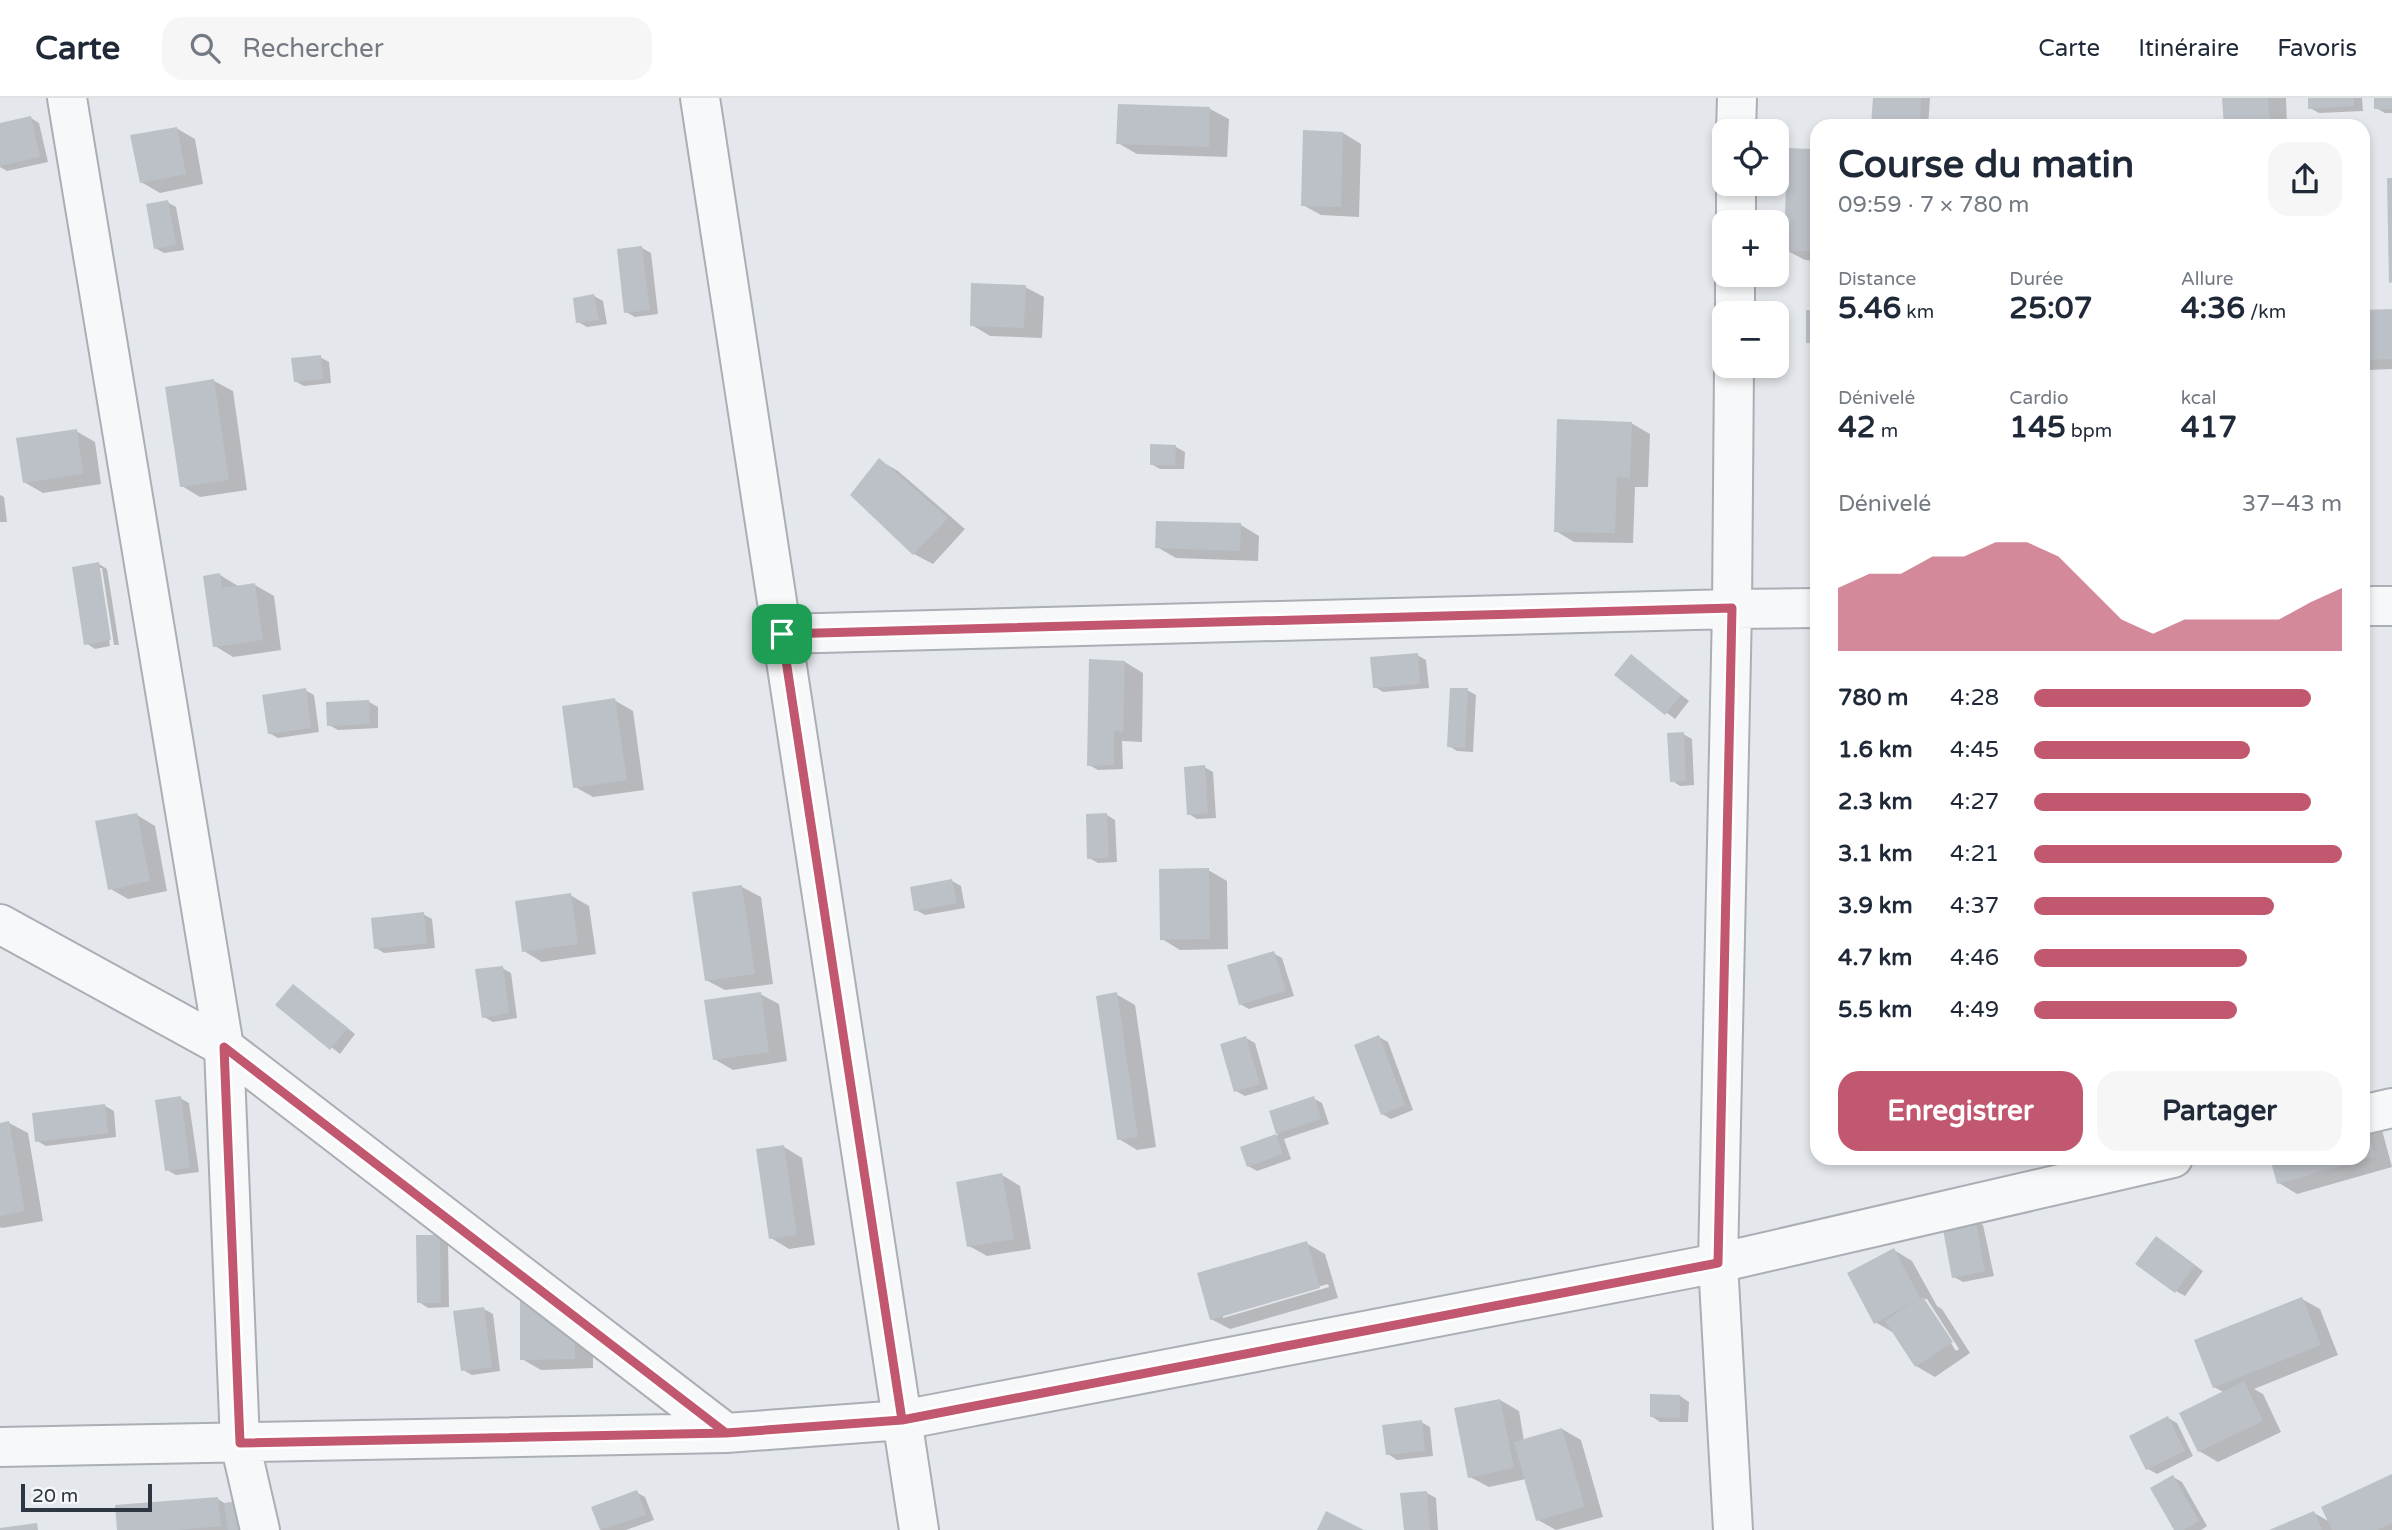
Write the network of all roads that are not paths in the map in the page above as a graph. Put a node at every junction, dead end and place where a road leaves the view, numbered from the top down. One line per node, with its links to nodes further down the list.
1 (67, 98): 12 (street)
2 (700, 98): 10 (street)
3 (1737, 98): 4 (street)
4 (1736, 119)
5 (1734, 378): 8 (street)
6 (2370, 606): 7 (street)
7 (2392, 606)
8 (1732, 608): 9 (street); 10 (street); 16 (street)
9 (1810, 608)
10 (782, 634): 17 (street)
11 (0, 924): 12 (street)
12 (224, 1047): 18 (street); 19 (street)
13 (2392, 1108): 14 (street)
14 (2370, 1113)
15 (2143, 1165): 16 (street)
16 (1718, 1263): 17 (street); 23 (street)
17 (902, 1420): 18 (street); 22 (street)
18 (726, 1433): 19 (street)
19 (240, 1443): 20 (street); 21 (street)
20 (0, 1447)
21 (260, 1530)
22 (919, 1530)
23 (1733, 1530)

